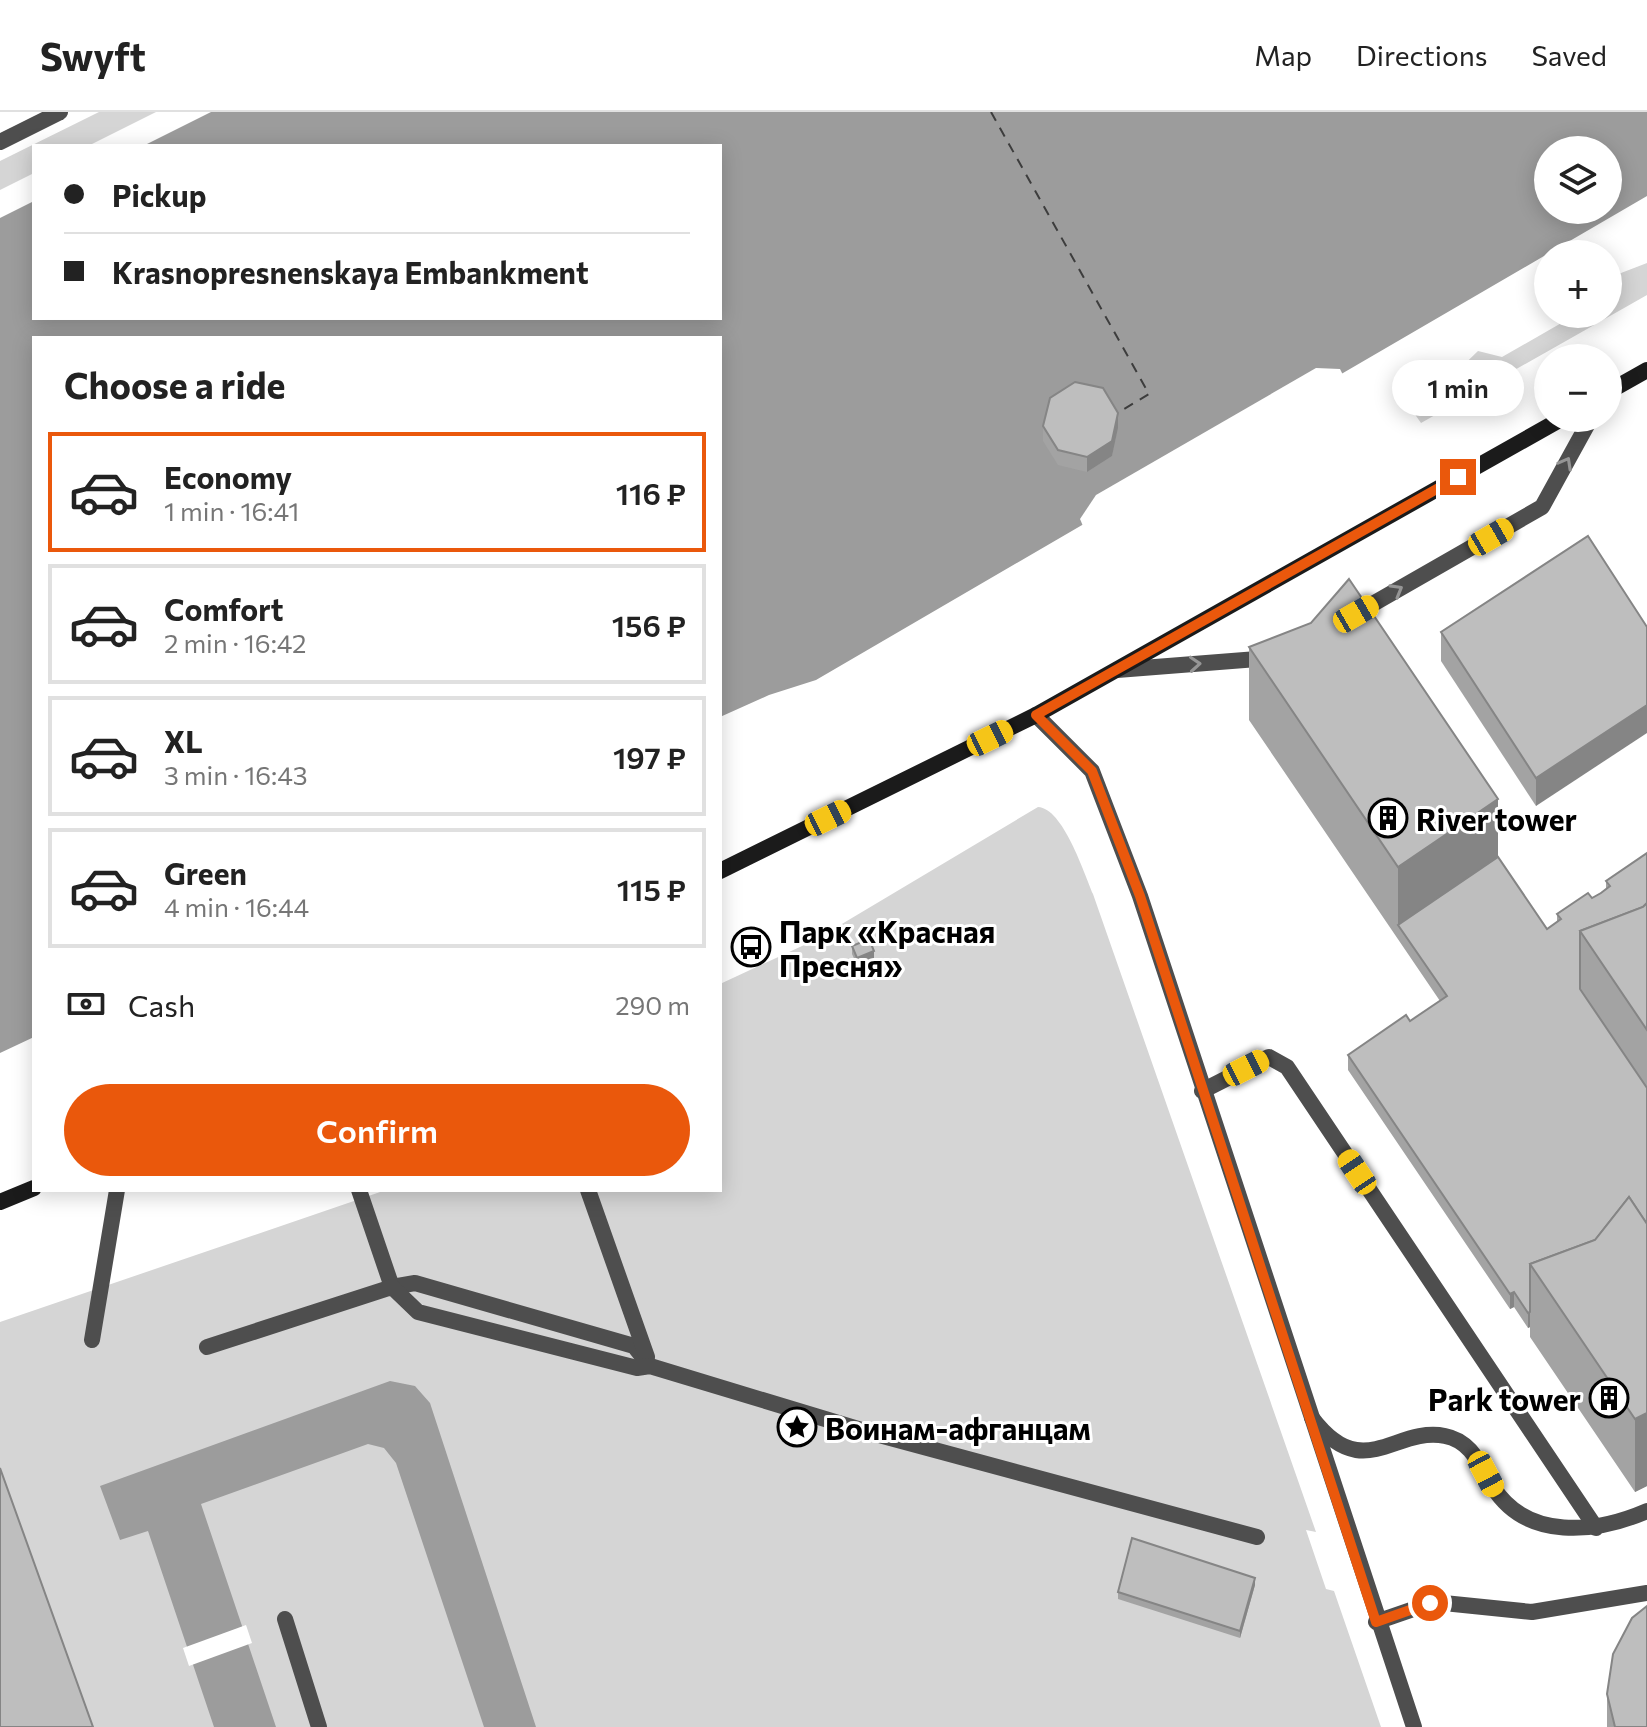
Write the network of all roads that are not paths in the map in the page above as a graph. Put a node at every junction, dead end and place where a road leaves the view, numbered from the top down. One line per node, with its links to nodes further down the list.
1 (60, 112): 2 (street)
2 (0, 142)
3 (1647, 370): 4 (main road)
4 (1622, 384)
5 (1538, 432): 9 (main road)
6 (1583, 432): 7 (street, one-way to 6)
7 (1331, 628)
8 (1293, 650): 9 (street, one-way to 8)
9 (1117, 670): 10 (main road)
10 (1036, 715): 11 (main road); 12 (street)
11 (722, 870)
12 (1202, 1091): 22 (street); 24 (street)
13 (32, 1189): 17 (main road)
14 (117, 1192): 19 (street)
15 (360, 1192): 18 (street)
16 (589, 1192): 21 (street)
17 (0, 1202)
18 (392, 1287): 20 (street); 21 (street); 21 (street)
19 (92, 1340)
20 (207, 1347)
21 (650, 1366): 25 (street)
22 (1307, 1411): 24 (street); 28 (street)
23 (1647, 1511): 24 (street)
24 (1596, 1528)
25 (1257, 1537)
26 (1647, 1593): 28 (street)
27 (285, 1619): 29 (street)
28 (1376, 1622): 30 (street)
29 (319, 1727)
30 (1414, 1727)

